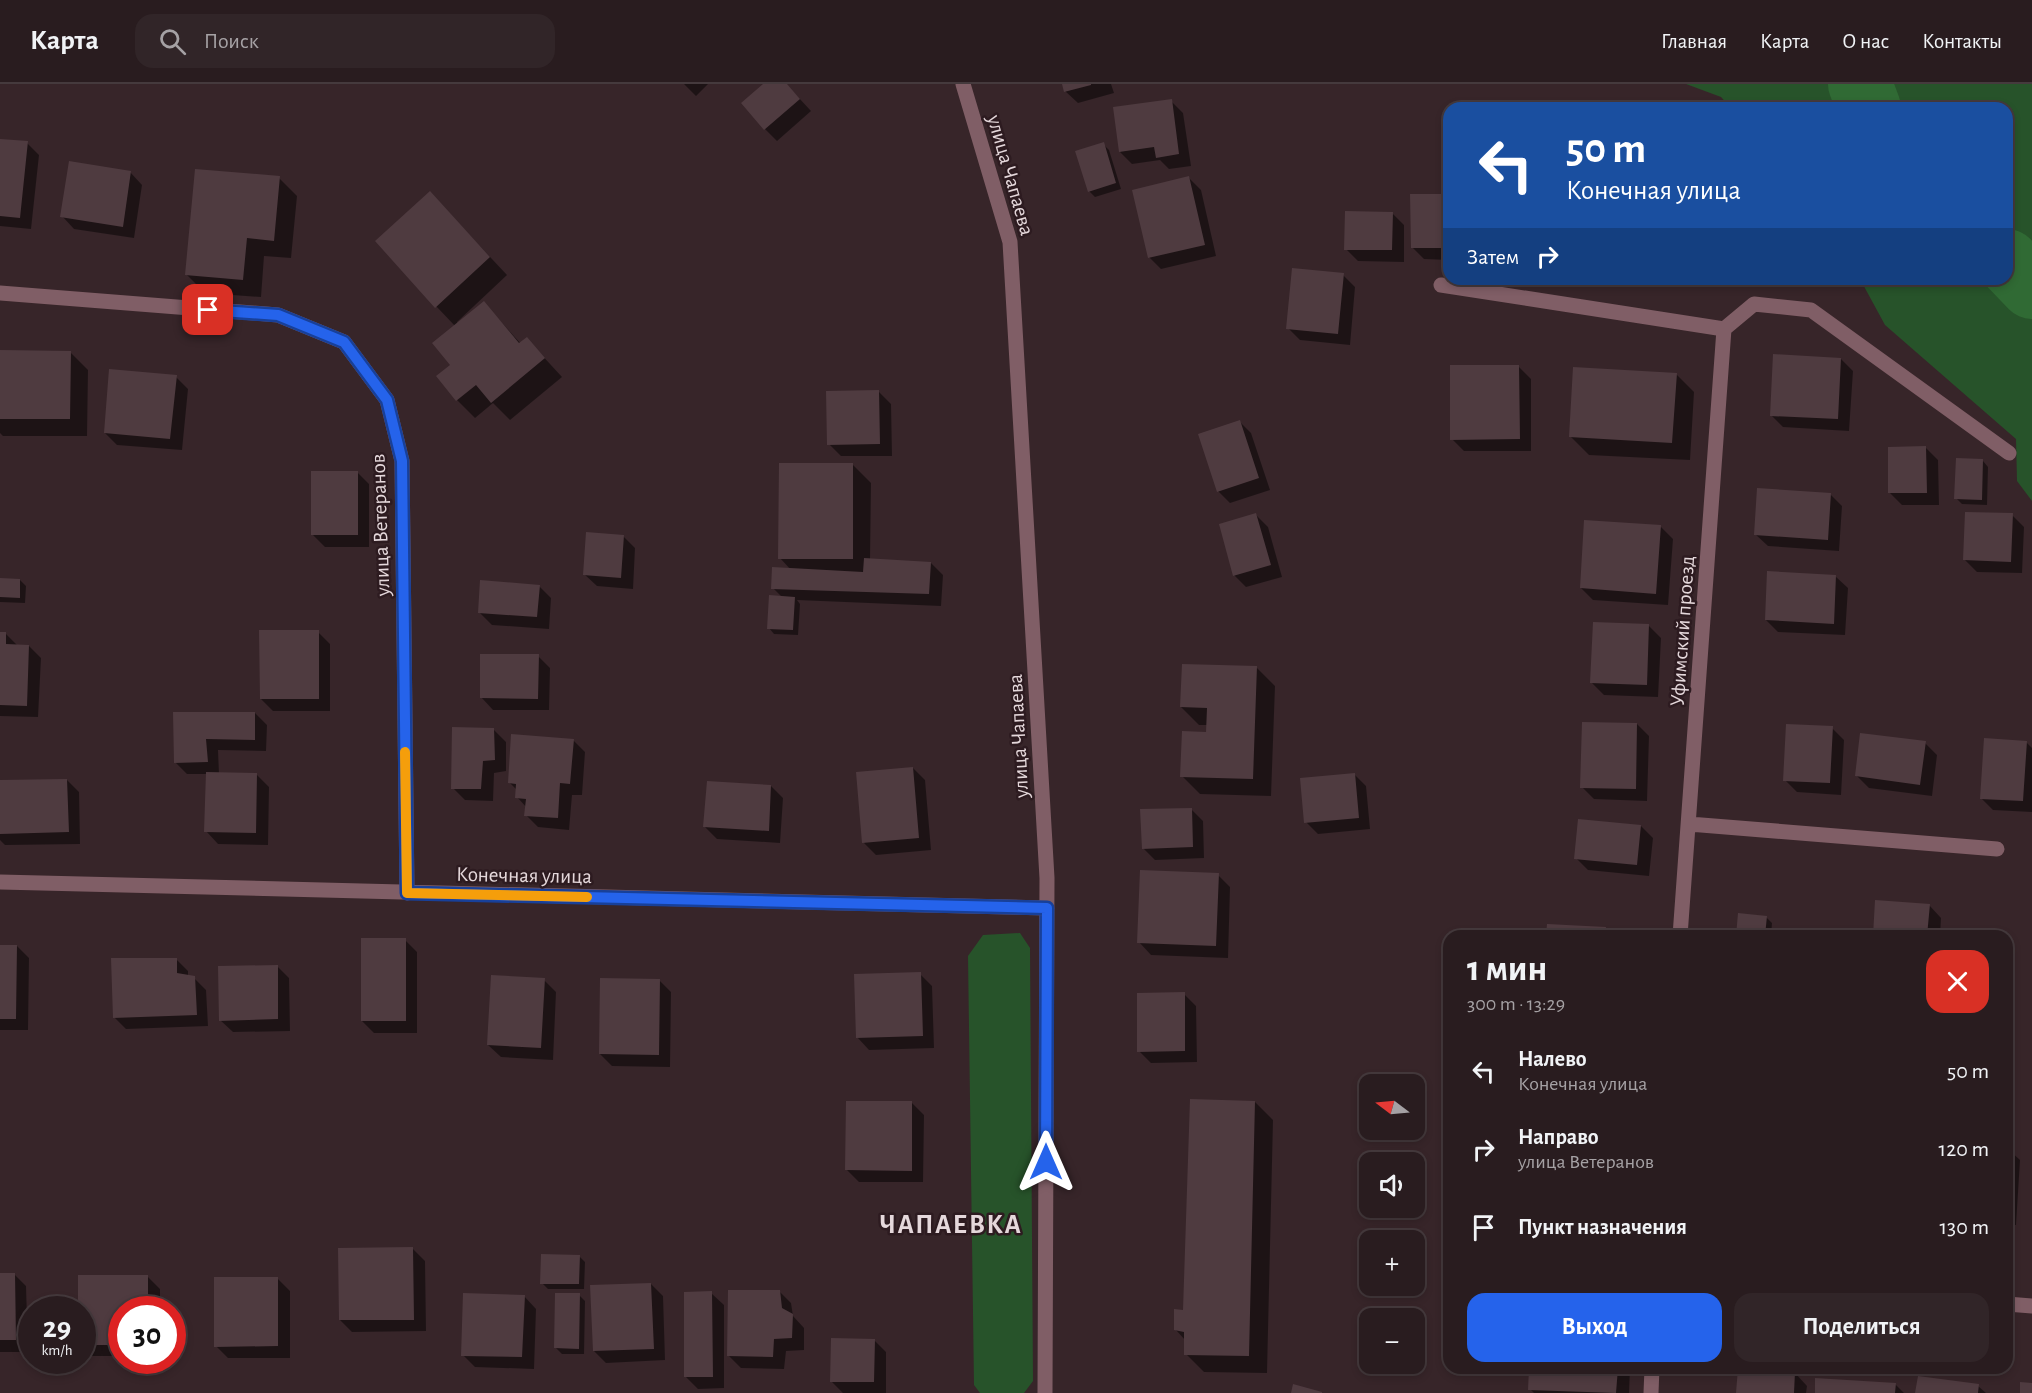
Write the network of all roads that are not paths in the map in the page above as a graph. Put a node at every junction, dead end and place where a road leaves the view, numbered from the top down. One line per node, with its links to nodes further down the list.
1 (963, 84): 10 (street, улица Чапаева)
2 (1441, 285): 4 (street)
3 (0, 294): 9 (street, улица Ветеранов)
4 (1724, 329): 5 (street); 6 (street, Уфимский проезд)
5 (2008, 453)
6 (1689, 824): 7 (street); 11 (street, Уфимский проезд)
7 (1997, 849)
8 (0, 882): 9 (street, Конечная улица)
9 (407, 893): 10 (street, Конечная улица)
10 (1047, 908): 15 (street, улица Чапаева)
11 (1680, 930)
12 (2013, 1304): 13 (street)
13 (2032, 1306)
14 (1652, 1374): 16 (street)
15 (1046, 1393)
16 (1651, 1393)

